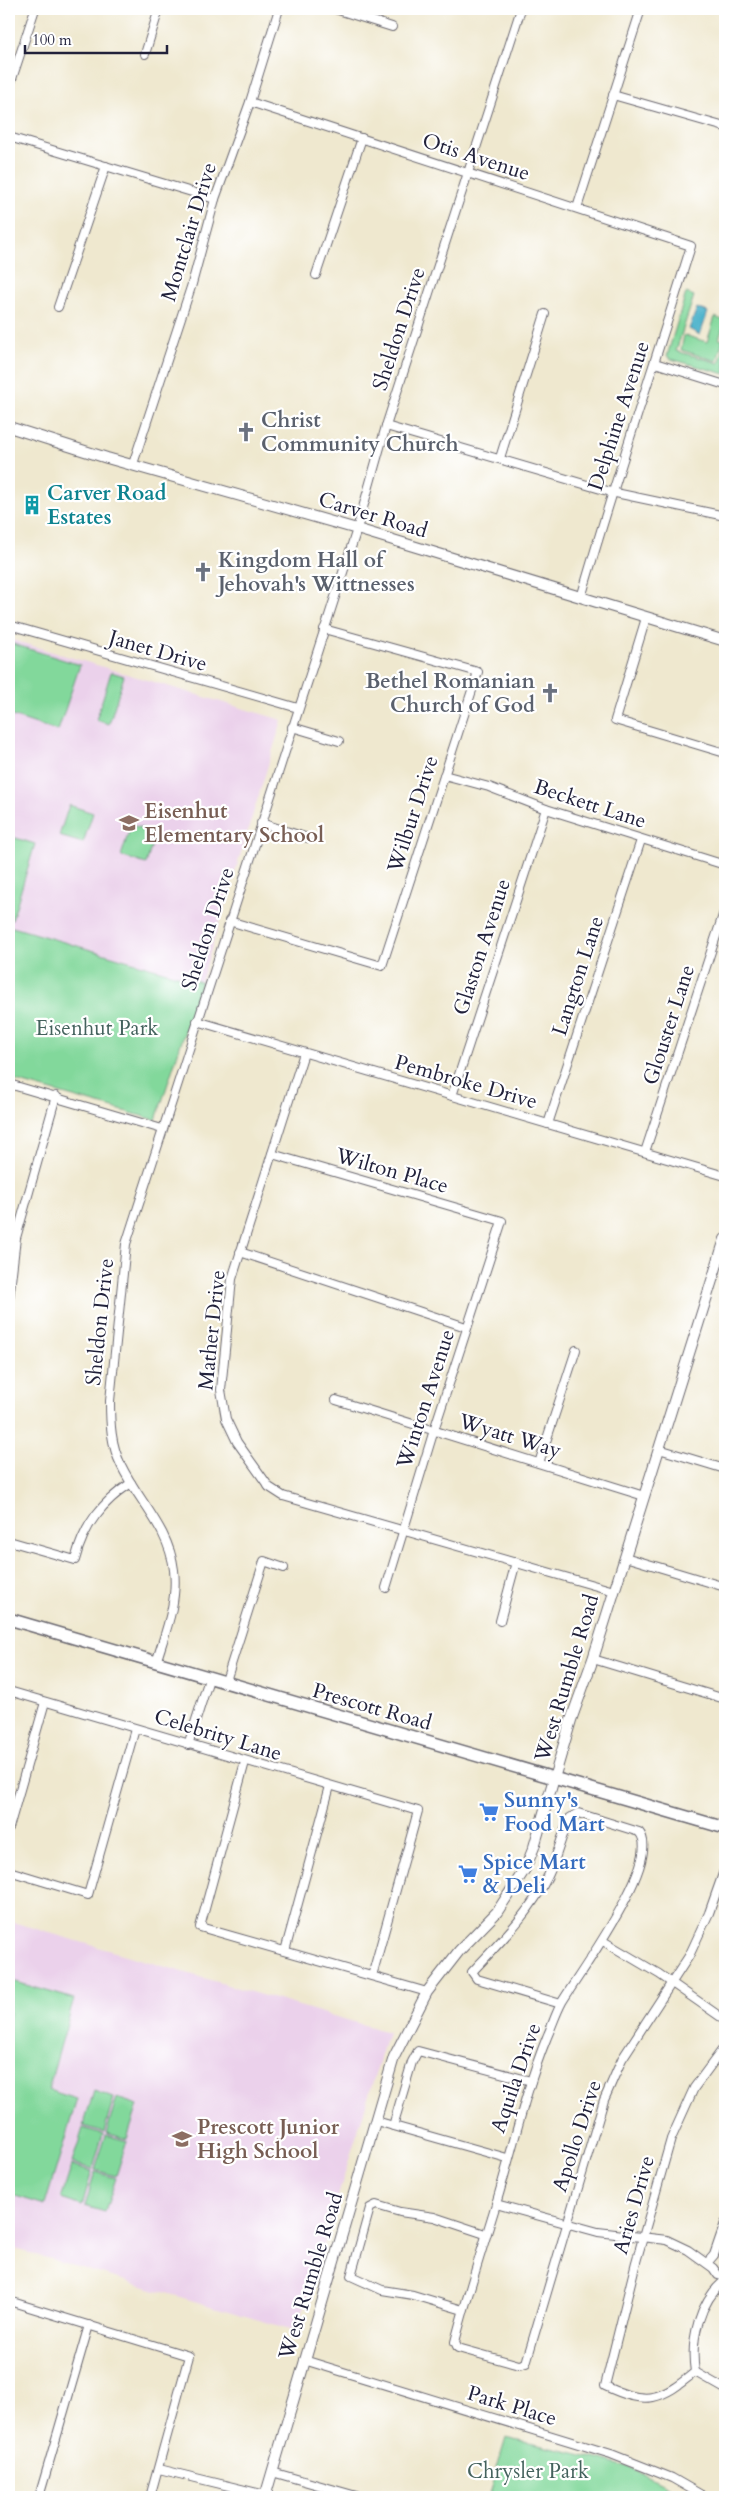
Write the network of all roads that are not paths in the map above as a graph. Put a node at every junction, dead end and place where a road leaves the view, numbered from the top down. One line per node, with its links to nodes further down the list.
1 (35, 9): 9 (street)
2 (159, 9): 8 (street)
3 (278, 9): 11 (street, Montclair Drive)
4 (335, 9): 7 (street)
5 (521, 9): 16 (street, Sheldon Drive)
6 (641, 9): 10 (street)
7 (392, 26)
8 (145, 54)
9 (9, 88)
10 (613, 94): 12 (street); 18 (street)
11 (250, 102): 14 (street, Otis Avenue); 17 (street, Montclair Drive)
12 (725, 127)
13 (9, 137): 15 (street)
14 (362, 138): 16 (street, Otis Avenue); 20 (street)
15 (106, 166): 17 (street); 21 (street)
16 (468, 173): 18 (street, Otis Avenue); 26 (street, Sheldon Drive)
17 (216, 199): 28 (street, Montclair Drive)
18 (576, 208): 19 (street, Otis Avenue)
19 (691, 246): 23 (street, Delphine Avenue)
20 (316, 275)
21 (58, 307)
22 (546, 314): 27 (street)
23 (655, 363): 24 (street); 29 (street, Delphine Avenue)
24 (725, 385)
25 (9, 426): 28 (street, Carver Road)
26 (386, 426): 27 (street); 31 (street, Sheldon Drive)
27 (500, 458): 29 (street)
28 (133, 464): 31 (street, Carver Road)
29 (611, 492): 30 (street); 32 (street, Delphine Avenue)
30 (725, 516)
31 (357, 529): 32 (street, Carver Road); 35 (street, Sheldon Drive)
32 (581, 598): 33 (street, Carver Road)
33 (646, 618): 36 (street, Carver Road); 40 (street)
34 (9, 625): 37 (street, Janet Drive)
35 (324, 629): 37 (street, Sheldon Drive); 41 (street, Wilbur Drive)
36 (725, 641)
37 (298, 708): 38 (street, Sheldon Drive)
38 (292, 726): 39 (street); 43 (street, Sheldon Drive)
39 (339, 741)
40 (725, 753)
41 (444, 775): 42 (street, Beckett Lane); 48 (street, Wilbur Drive)
42 (546, 809): 45 (street, Beckett Lane); 53 (street, Glaston Avenue)
43 (261, 823): 44 (street); 48 (street, Sheldon Drive)
44 (308, 838)
45 (641, 840): 46 (street, Beckett Lane); 54 (street, Langton Lane)
46 (725, 865)
47 (725, 909): 56 (street, Glouster Lane)
48 (229, 921): 49 (street, Sheldon Drive)
49 (197, 1021): 50 (street, Pembroke Drive); 55 (street, Sheldon Drive)
50 (304, 1053): 53 (street, Pembroke Drive); 57 (street, Mather Drive)
51 (9, 1084): 52 (street)
52 (56, 1096): 55 (street); 62 (street)
53 (452, 1096): 54 (street, Pembroke Drive)
54 (548, 1124): 56 (street, Pembroke Drive)
55 (162, 1130): 70 (street, Sheldon Drive)
56 (645, 1152): 58 (street, Pembroke Drive)
57 (272, 1154): 59 (street, Wilton Place); 61 (street, Mather Drive)
58 (725, 1176)
59 (502, 1222): 63 (street, Winton Avenue)
60 (725, 1241): 67 (street, West Rumble Road)
61 (240, 1252): 63 (street); 72 (street, Mather Drive)
62 (9, 1299)
63 (466, 1327): 66 (street, Winton Avenue)
64 (576, 1350): 68 (street)
65 (336, 1400): 66 (street, Wyatt Way)
66 (434, 1430): 68 (street, Wyatt Way); 72 (street, Winton Avenue)
67 (659, 1449): 69 (street); 71 (street, West Rumble Road)
68 (539, 1463): 71 (street, Wyatt Way)
69 (725, 1469)
70 (132, 1483): 73 (street); 83 (street, Sheldon Drive)
71 (644, 1496): 74 (street, West Rumble Road)
72 (403, 1530): 75 (street, Mather Drive); 78 (street, Winton Avenue)
73 (9, 1540)
74 (625, 1556): 77 (street); 79 (street, West Rumble Road)
75 (516, 1562): 79 (street, Mather Drive); 81 (street)
76 (284, 1568): 85 (street)
77 (725, 1587)
78 (386, 1588)
79 (614, 1591): 82 (street, West Rumble Road)
80 (9, 1619): 83 (main road, Prescott Road)
81 (500, 1621)
82 (593, 1658): 87 (street); 92 (street, West Rumble Road)
83 (156, 1663): 84 (main road, Prescott Road)
84 (209, 1679): 85 (main road, Prescott Road); 90 (street)
85 (226, 1684): 92 (main road, Prescott Road)
86 (9, 1691): 88 (street, Celebrity Lane)
87 (725, 1699)
88 (45, 1702): 89 (street, Celebrity Lane); 94 (street)
89 (135, 1729): 90 (street, Celebrity Lane); 97 (street)
90 (188, 1745): 91 (street, Celebrity Lane)
91 (245, 1762): 93 (street, Celebrity Lane); 99 (street)
92 (555, 1779): 95 (main road, Prescott Road); 102 (street, West Rumble Road)
93 (330, 1786): 99 (street); 100 (street, Celebrity Lane)
94 (9, 1828)
95 (725, 1828)
96 (725, 1868): 101 (street, Apollo Drive)
97 (9, 1871)
98 (603, 1941): 101 (street); 103 (street, Aquila Drive); 103 (street, Aquila Drive)
99 (285, 1951): 100 (street)
100 (372, 1976): 102 (street)
101 (673, 1983): 104 (street); 112 (street, Apollo Drive)
102 (426, 1992): 107 (street, West Rumble Road)
103 (561, 2004): 106 (street, Aquila Drive)
104 (725, 2020)
105 (725, 2046): 114 (street, Aries Drive)
106 (531, 2081): 108 (street); 109 (street, Aquila Drive)
107 (376, 2121): 108 (street); 121 (street, West Rumble Road)
108 (391, 2125): 109 (street)
109 (508, 2158): 110 (street, Aquila Drive)
110 (496, 2204): 112 (street); 113 (street, Aquila Drive)
111 (725, 2223): 115 (street)
112 (568, 2224): 114 (street); 120 (street, Apollo Drive)
113 (485, 2234): 118 (street, Aquila Drive); 118 (street)
114 (643, 2238): 115 (street); 122 (street, Aries Drive)
115 (707, 2263): 116 (street)
116 (725, 2279): 122 (street)
117 (9, 2301): 119 (street)
118 (463, 2310): 120 (street, Aquila Drive)
119 (89, 2326): 124 (street); 127 (street)
120 (456, 2346)
121 (304, 2360): 125 (street, West Rumble Road); 130 (street, Park Place)
122 (695, 2372): 123 (street)
123 (725, 2389)
124 (158, 2469): 126 (street); 128 (street)
125 (272, 2472): 126 (street, West Rumble Road); 129 (street)
126 (265, 2496)
127 (39, 2497)
128 (150, 2497)
129 (360, 2497)
130 (704, 2497)

